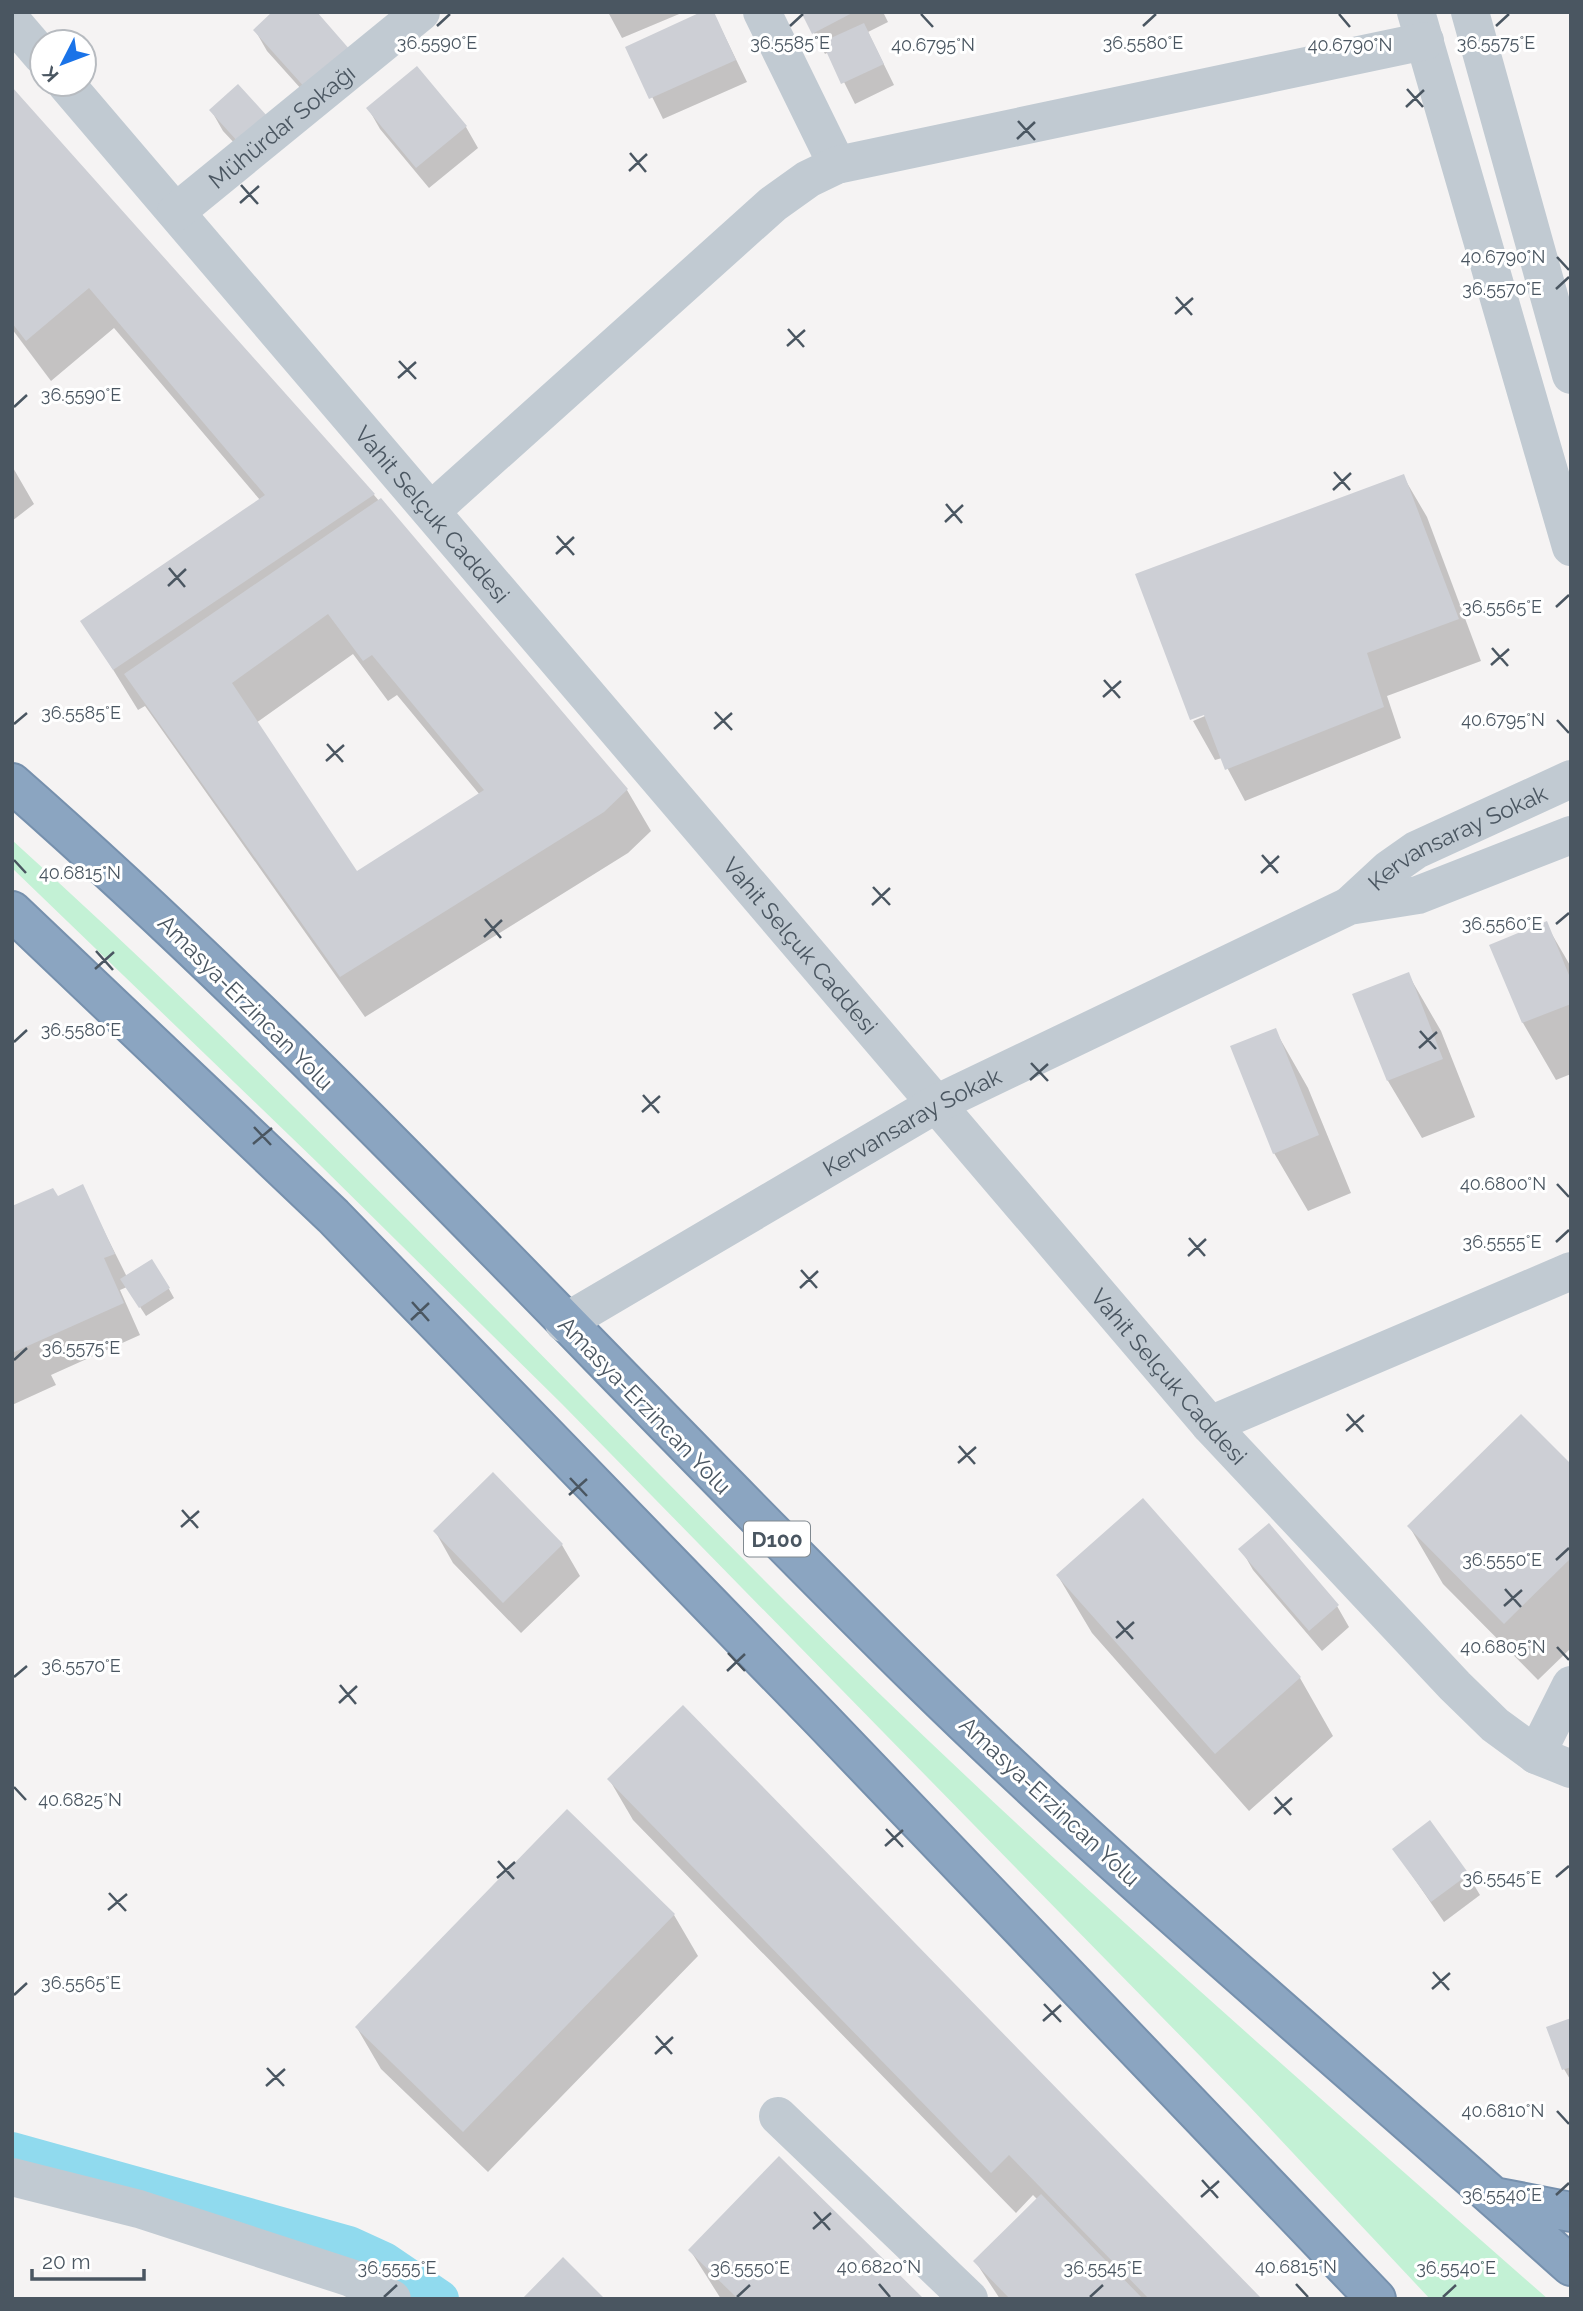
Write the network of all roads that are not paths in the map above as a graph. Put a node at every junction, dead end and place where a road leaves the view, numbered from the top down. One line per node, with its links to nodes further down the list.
1 (421, 12): 9 (street, Mühürdar Sokağı)
2 (762, 12): 8 (street)
3 (1470, 12): 10 (street)
4 (12, 22): 6 (street)
5 (1420, 26): 8 (street); 12 (street)
6 (28, 40)
7 (78, 98): 9 (street, Vahit Selçuk Caddesi)
8 (837, 164): 11 (street)
9 (176, 212): 11 (street, Vahit Selçuk Caddesi)
10 (1571, 375)
11 (431, 511): 18 (street, Vahit Selçuk Caddesi)
12 (1571, 547)
13 (1571, 779): 16 (street, Kervansaray Sokak)
14 (12, 783): 20 (highway, Amasya-Erzincan Yolu / D100)
15 (1571, 835): 16 (street, Kervansaray Sokak)
16 (1349, 906): 18 (street, Kervansaray Sokak)
17 (12, 911): 32 (highway)
18 (937, 1102): 20 (street, Kervansaray Sokak); 21 (street, Vahit Selçuk Caddesi)
19 (1571, 1271): 21 (street)
20 (564, 1323): 27 (highway, Amasya-Erzincan Yolu / D100)
21 (1210, 1425): 23 (street, Vahit Selçuk Caddesi)
22 (1571, 1685): 23 (street)
23 (1535, 1755): 24 (street, Vahit Selçuk Caddesi)
24 (1571, 1769)
25 (778, 2116): 31 (street)
26 (12, 2176): 30 (street)
27 (1494, 2197): 28 (highway); 29 (highway, Amasya-Erzincan Yolu / D100)
28 (1571, 2212)
29 (1571, 2266)
30 (392, 2299)
31 (969, 2299)
32 (1376, 2299)

